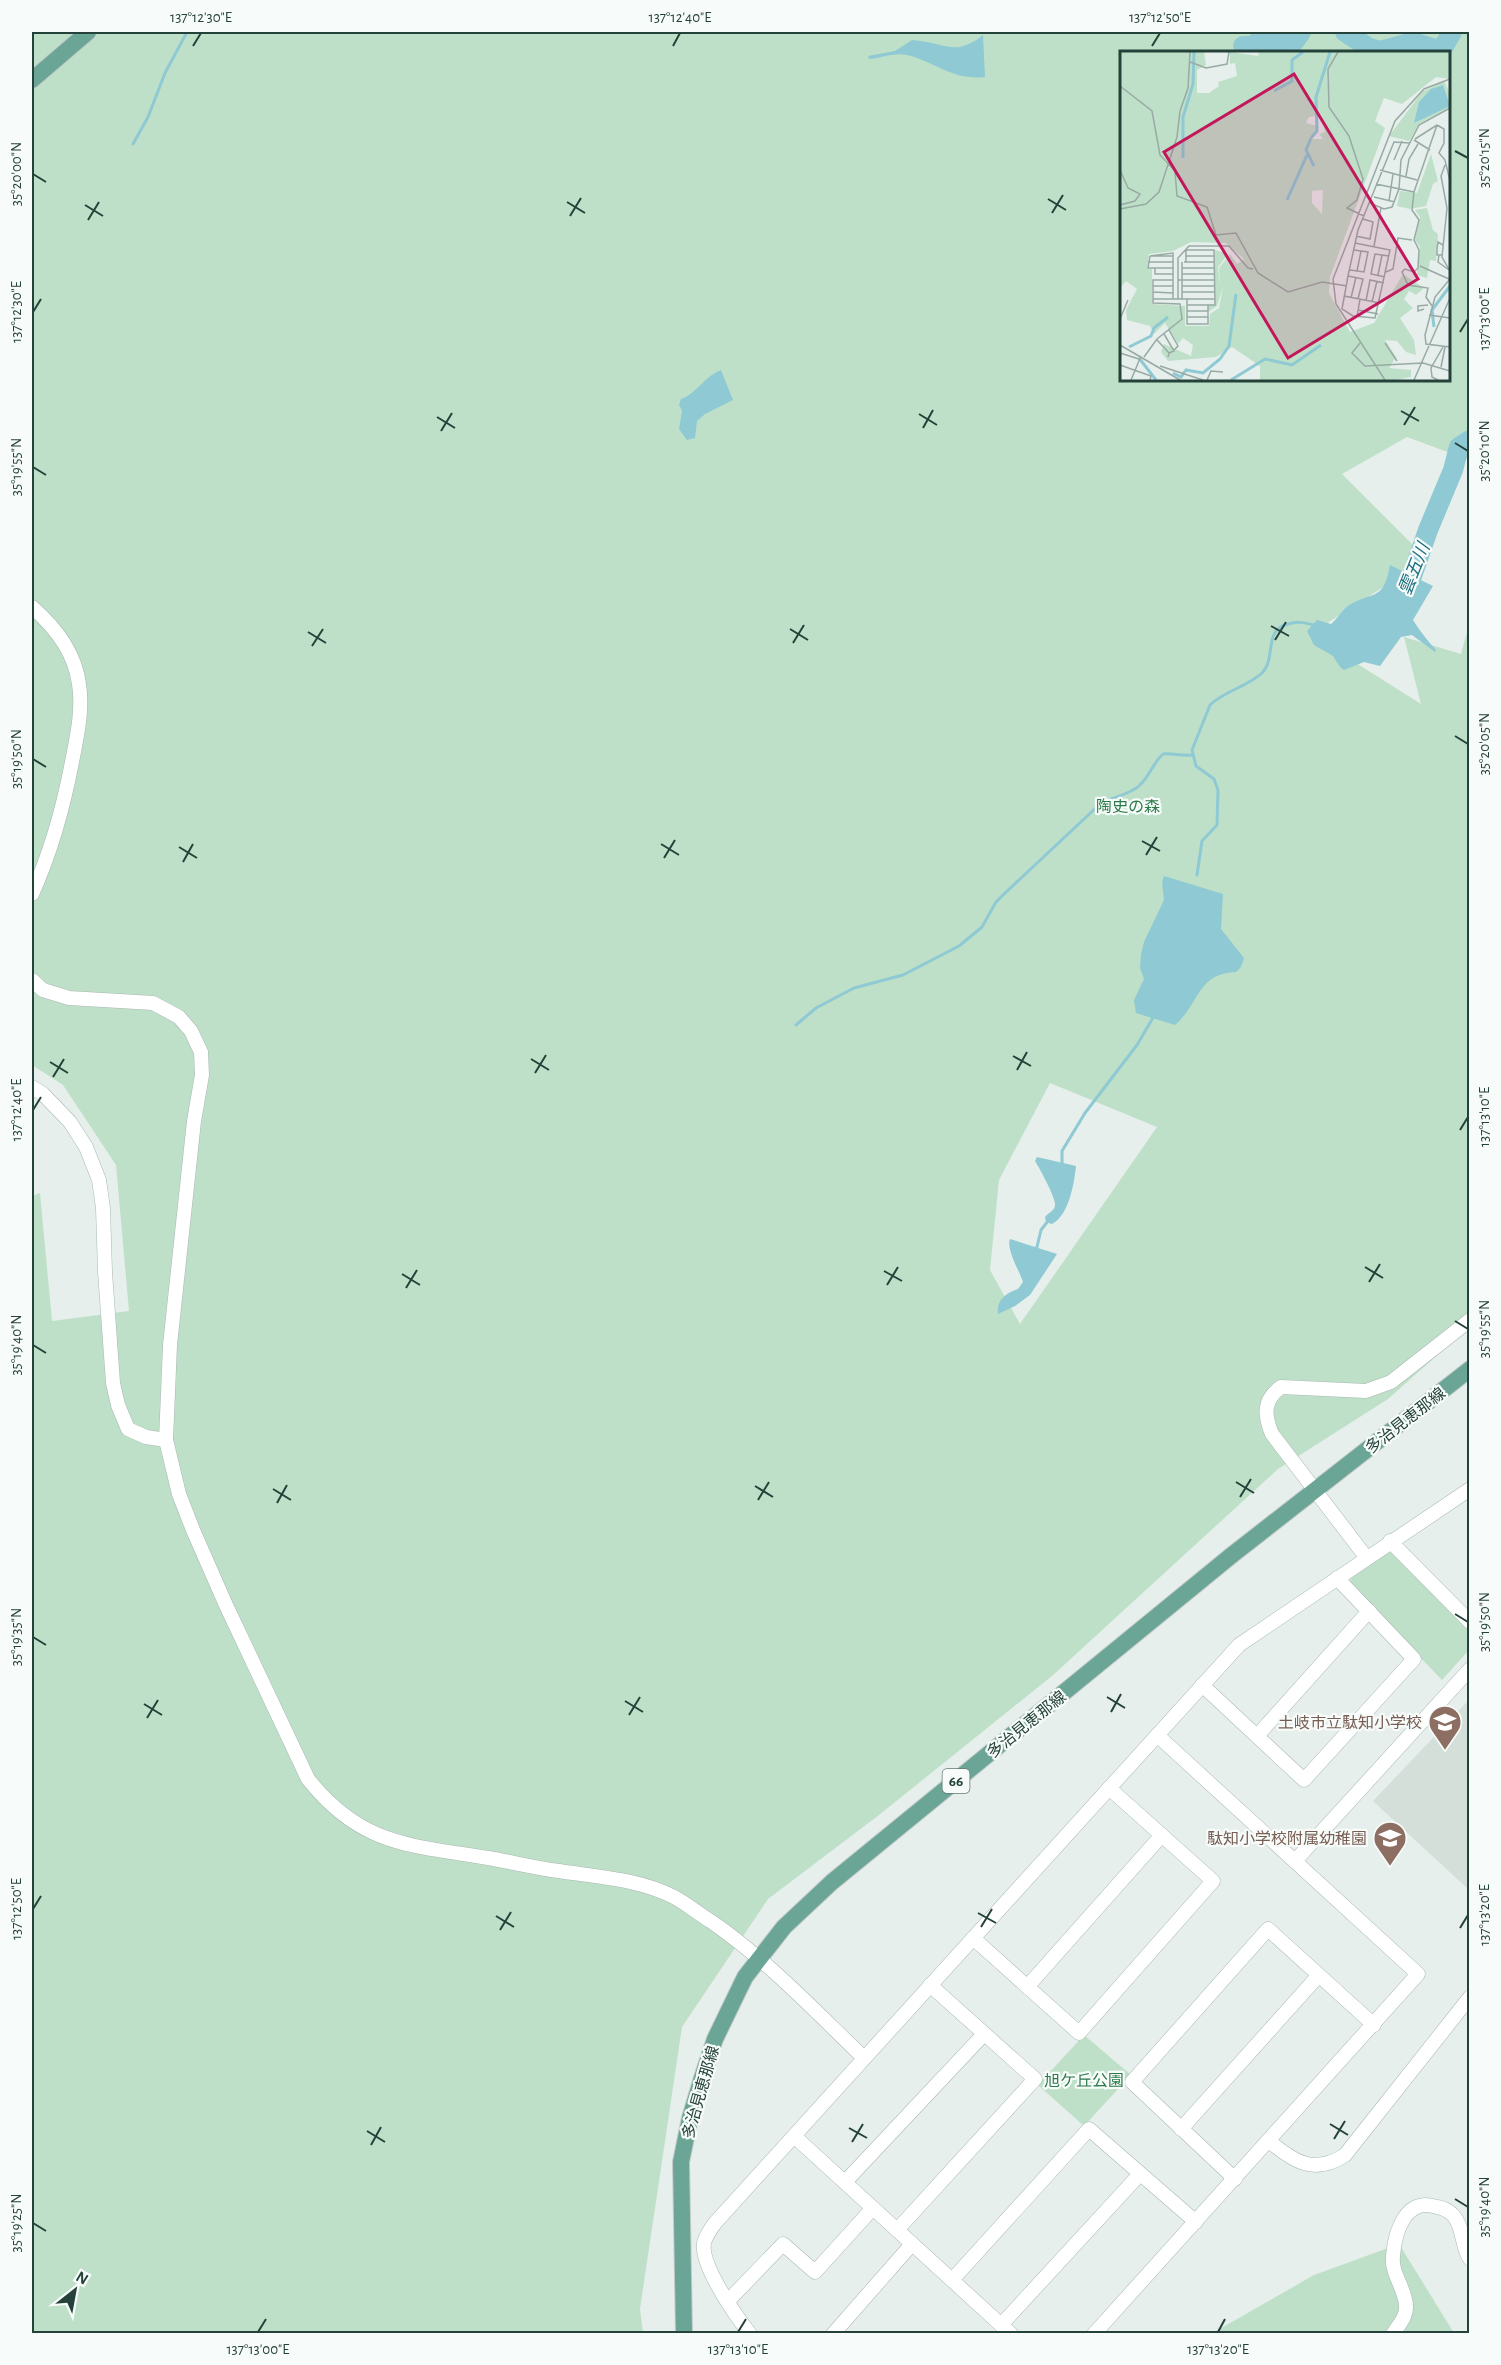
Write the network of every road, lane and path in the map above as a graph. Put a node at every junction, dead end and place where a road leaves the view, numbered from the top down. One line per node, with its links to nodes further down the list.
1 (88, 32): 2 (main road)
2 (32, 80)
3 (32, 607): 4 (street)
4 (32, 894)
5 (32, 980): 9 (street)
6 (32, 1087): 9 (street)
7 (1470, 1320): 11 (street)
8 (1470, 1369): 11 (main road, 多治見恵那線 / 66)
9 (166, 1440): 25 (street)
10 (1470, 1489): 12 (street)
11 (1314, 1491): 13 (street); 25 (main road, 多治見恵那線 / 66)
12 (1390, 1541): 13 (street); 16 (street)
13 (1366, 1557): 14 (street)
14 (1336, 1578): 15 (street); 18 (street)
15 (1369, 1611): 20 (street); 20 (street)
16 (1470, 1622)
17 (1470, 1669): 23 (street)
18 (1202, 1686): 19 (street); 20 (street)
19 (1157, 1736): 21 (street); 23 (street)
20 (1257, 1736)
21 (1109, 1788): 22 (street); 24 (street)
22 (1162, 1835): 28 (street); 28 (street)
23 (1295, 1861): 30 (street)
24 (973, 1938): 27 (street); 28 (street)
25 (759, 1957): 32 (street); 48 (main road, 多治見恵那線 / 66)
26 (1319, 1975): 30 (street); 33 (street); 33 (street)
27 (930, 1985): 31 (street); 32 (street)
28 (1027, 1987)
29 (1470, 1996): 35 (street)
30 (1374, 2025): 35 (street)
31 (984, 2034): 38 (street); 41 (street)
32 (864, 2058): 34 (street)
33 (1181, 2129): 37 (street)
34 (794, 2136): 38 (street); 45 (street)
35 (1269, 2141): 37 (street)
36 (1140, 2174): 40 (street); 44 (street); 46 (street)
37 (1235, 2179): 40 (street)
38 (845, 2182): 39 (street)
39 (873, 2208): 41 (street); 45 (street)
40 (1196, 2222): 50 (street)
41 (897, 2230): 42 (street)
42 (912, 2244): 44 (street); 47 (street)
43 (1470, 2259): 51 (street)
44 (952, 2280): 46 (street)
45 (728, 2301): 49 (street)
46 (1006, 2329)
47 (840, 2331)
48 (684, 2334)
49 (750, 2334)
50 (1094, 2334)
51 (1393, 2334)

